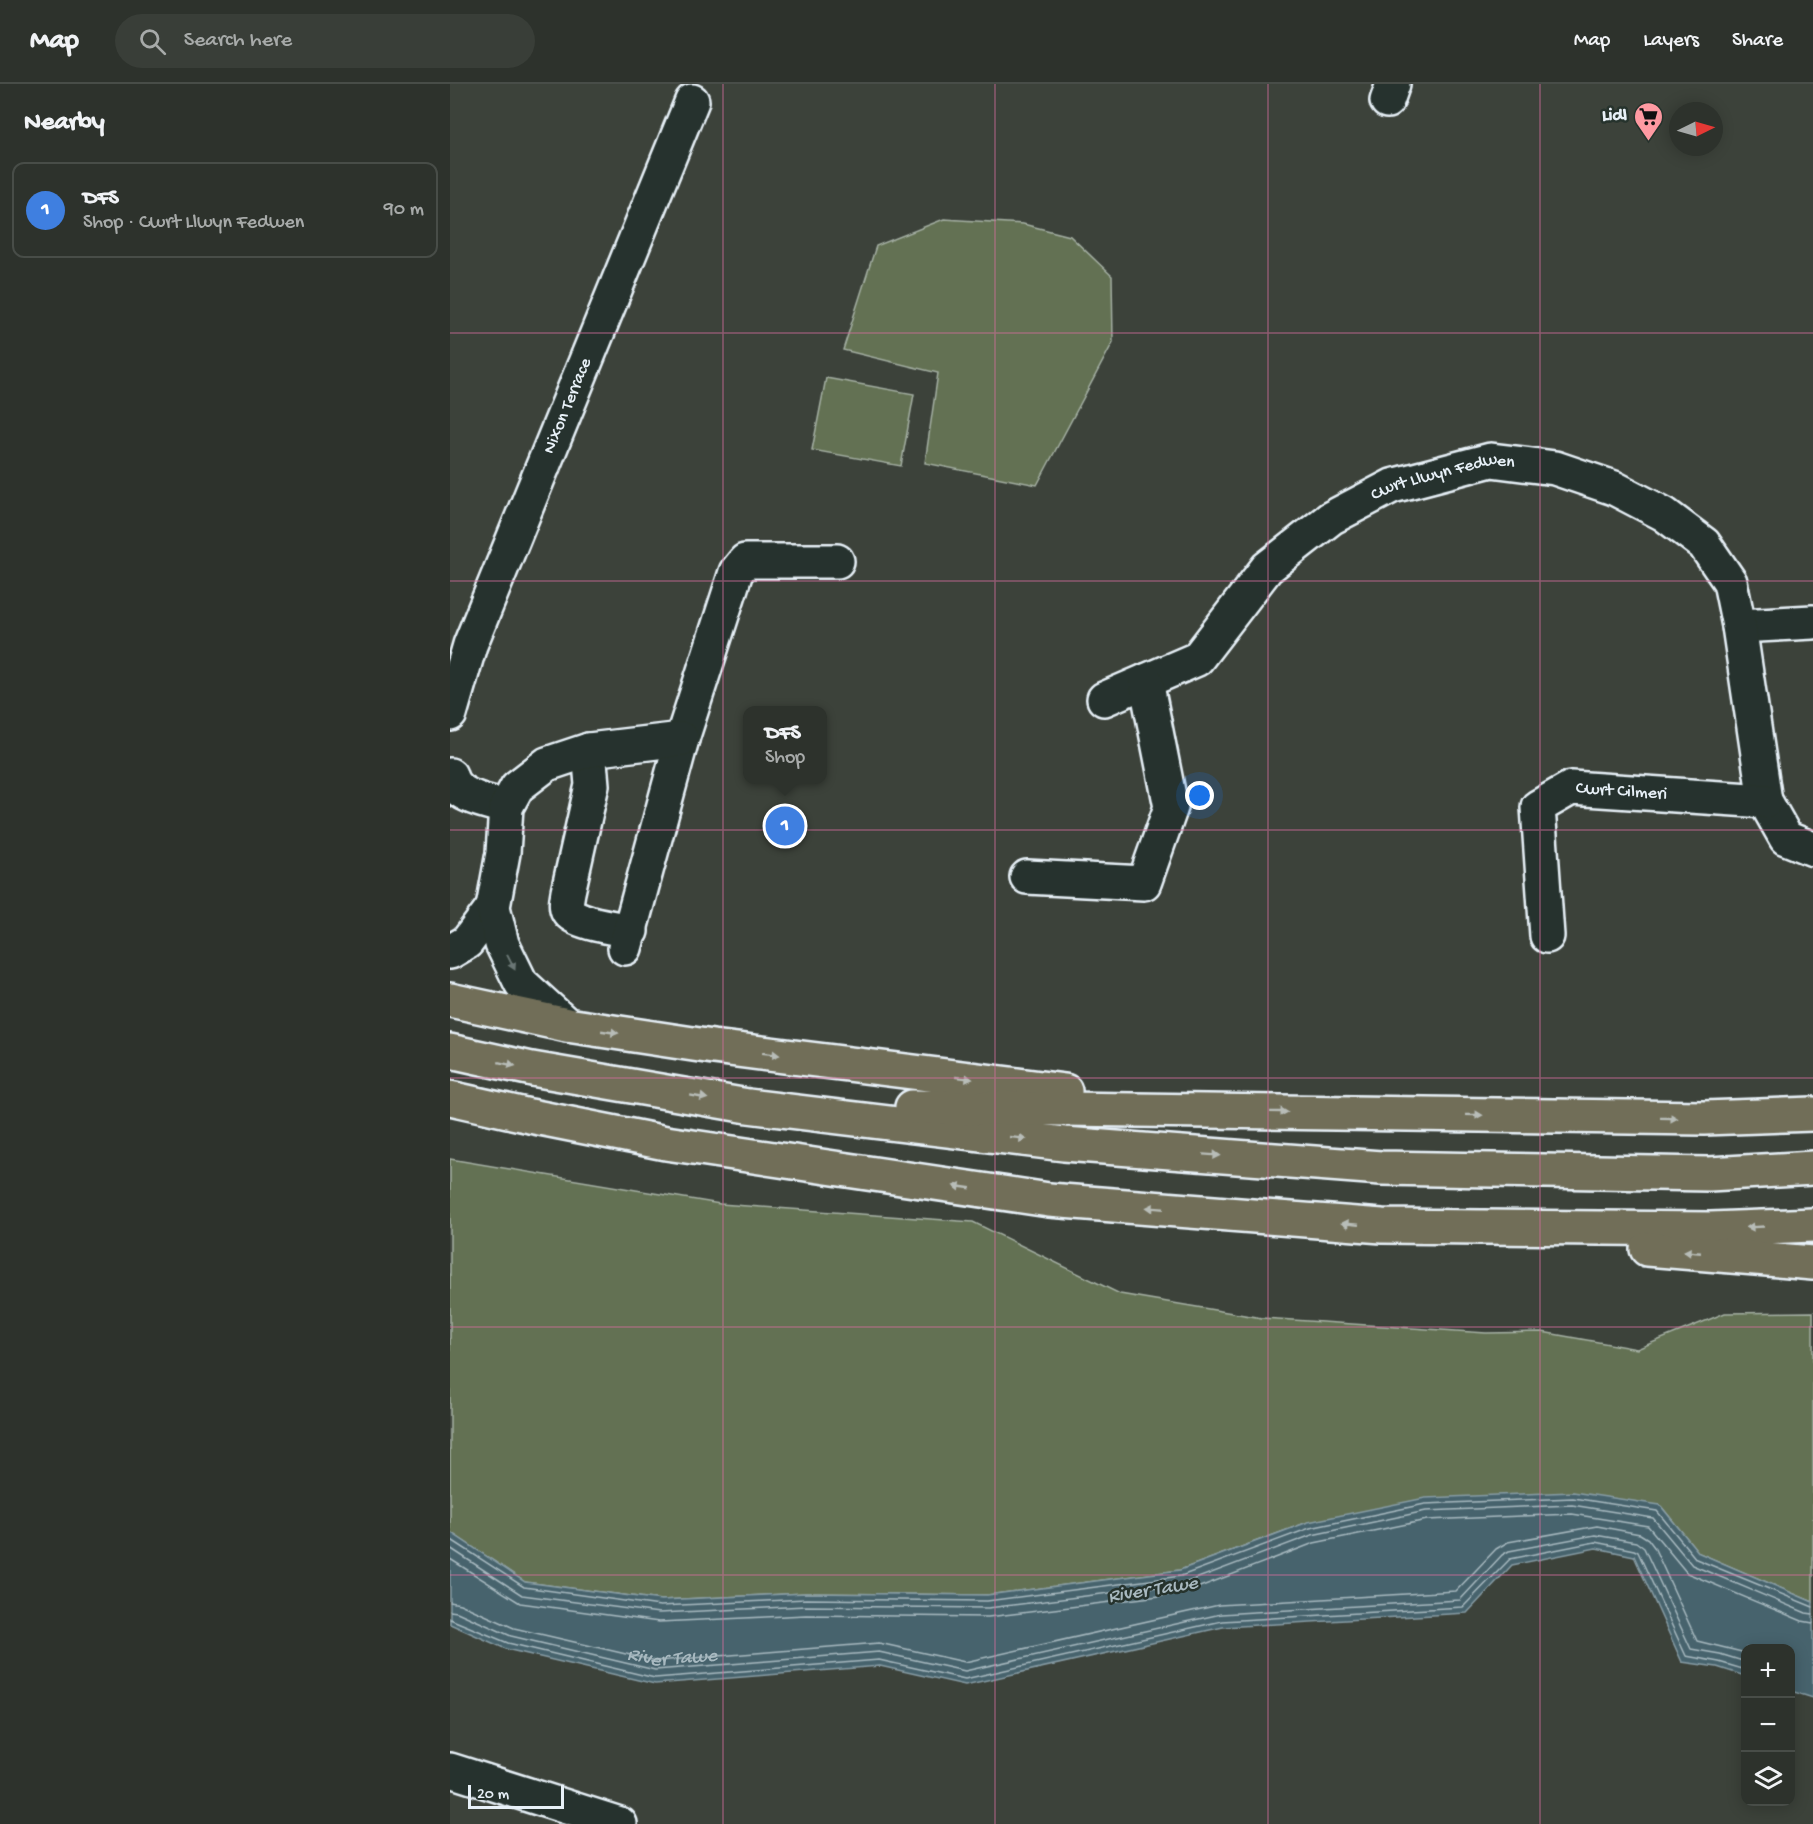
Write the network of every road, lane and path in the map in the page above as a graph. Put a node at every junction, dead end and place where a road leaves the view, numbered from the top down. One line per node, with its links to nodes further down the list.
1 (692, 101): 7 (street, Nixon Terrace)
2 (837, 561): 8 (street)
3 (1813, 622): 4 (street)
4 (1740, 626): 5 (street, Cwrt Llwyn Fedwen); 11 (street)
5 (1146, 681): 6 (street, Cwrt Llwyn Fedwen); 14 (street)
6 (1104, 699)
7 (450, 714)
8 (682, 739): 9 (street); 9 (street)
9 (589, 750): 12 (street)
10 (450, 780): 12 (street)
11 (1766, 801): 13 (street); 16 (street, Cwrt Cilmeri)
12 (506, 807): 15 (street)
13 (1813, 849)
14 (1028, 877)
15 (494, 907): 17 (street); 19 (street, one-way to 19)
16 (1547, 936)
17 (450, 952)
18 (450, 1000): 19 (main road)
19 (567, 1025): 23 (main road, one-way to 23)
20 (450, 1051): 22 (main road, one-way to 22)
21 (450, 1098): 25 (main road)
22 (748, 1106): 23 (main road); 27 (main road, one-way to 27)
23 (1221, 1111): 24 (main road, one-way to 24)
24 (1813, 1114)
25 (530, 1116): 26 (main road); 29 (main road, one-way to 25)
26 (450, 1118)
27 (1813, 1168)
28 (1813, 1225): 29 (main road, one-way to 29)
29 (1382, 1226): 30 (main road, one-way to 29)
30 (1813, 1263)
31 (450, 1770): 32 (street)
32 (620, 1824)

